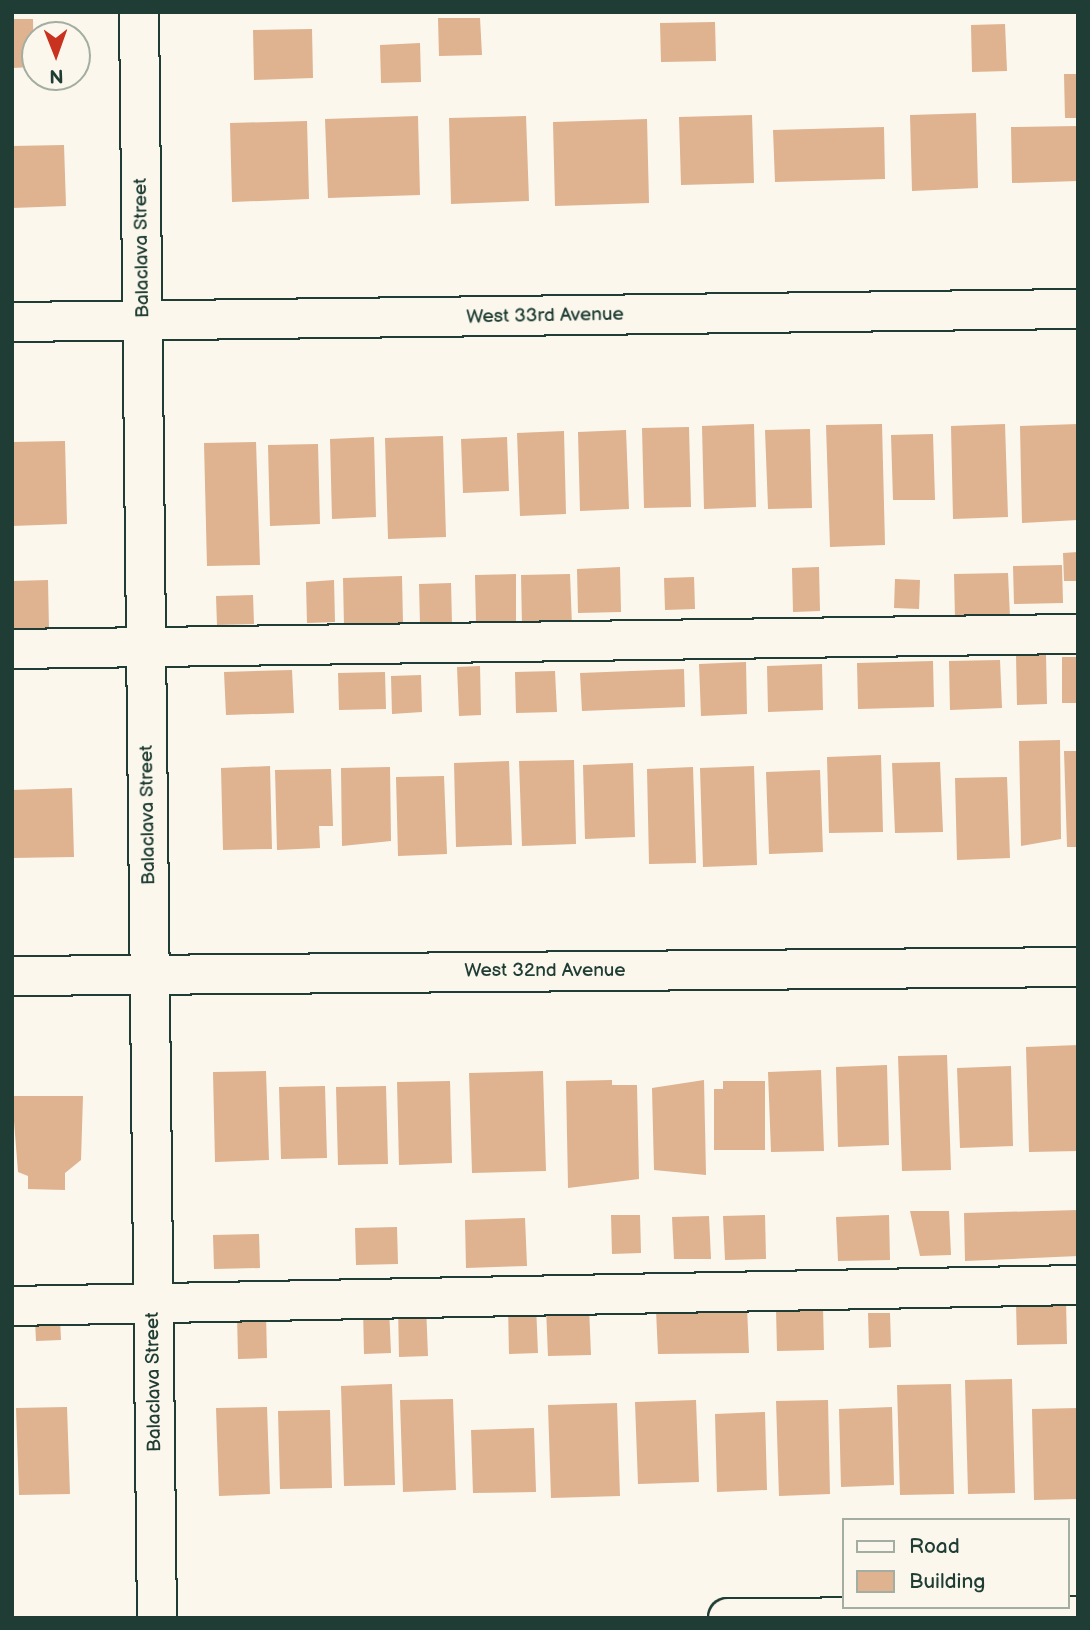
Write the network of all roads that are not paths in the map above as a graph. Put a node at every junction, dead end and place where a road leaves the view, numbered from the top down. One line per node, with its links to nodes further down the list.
1 (139, 12): 3 (street, Balaclava Street)
2 (1078, 309): 3 (street, West 33rd Avenue)
3 (143, 321): 4 (street, West 33rd Avenue); 6 (street, Balaclava Street)
4 (12, 322)
5 (1078, 634): 6 (street)
6 (146, 647): 7 (street); 9 (street, Balaclava Street)
7 (12, 649)
8 (1078, 967): 9 (street, West 32nd Avenue)
9 (149, 974): 10 (street, West 32nd Avenue); 12 (street, Balaclava Street)
10 (12, 976)
11 (1078, 1285): 12 (street)
12 (153, 1305): 13 (street); 15 (street, Balaclava Street)
13 (12, 1306)
14 (1078, 1616): 16 (street)
15 (157, 1618)
16 (728, 1618)

